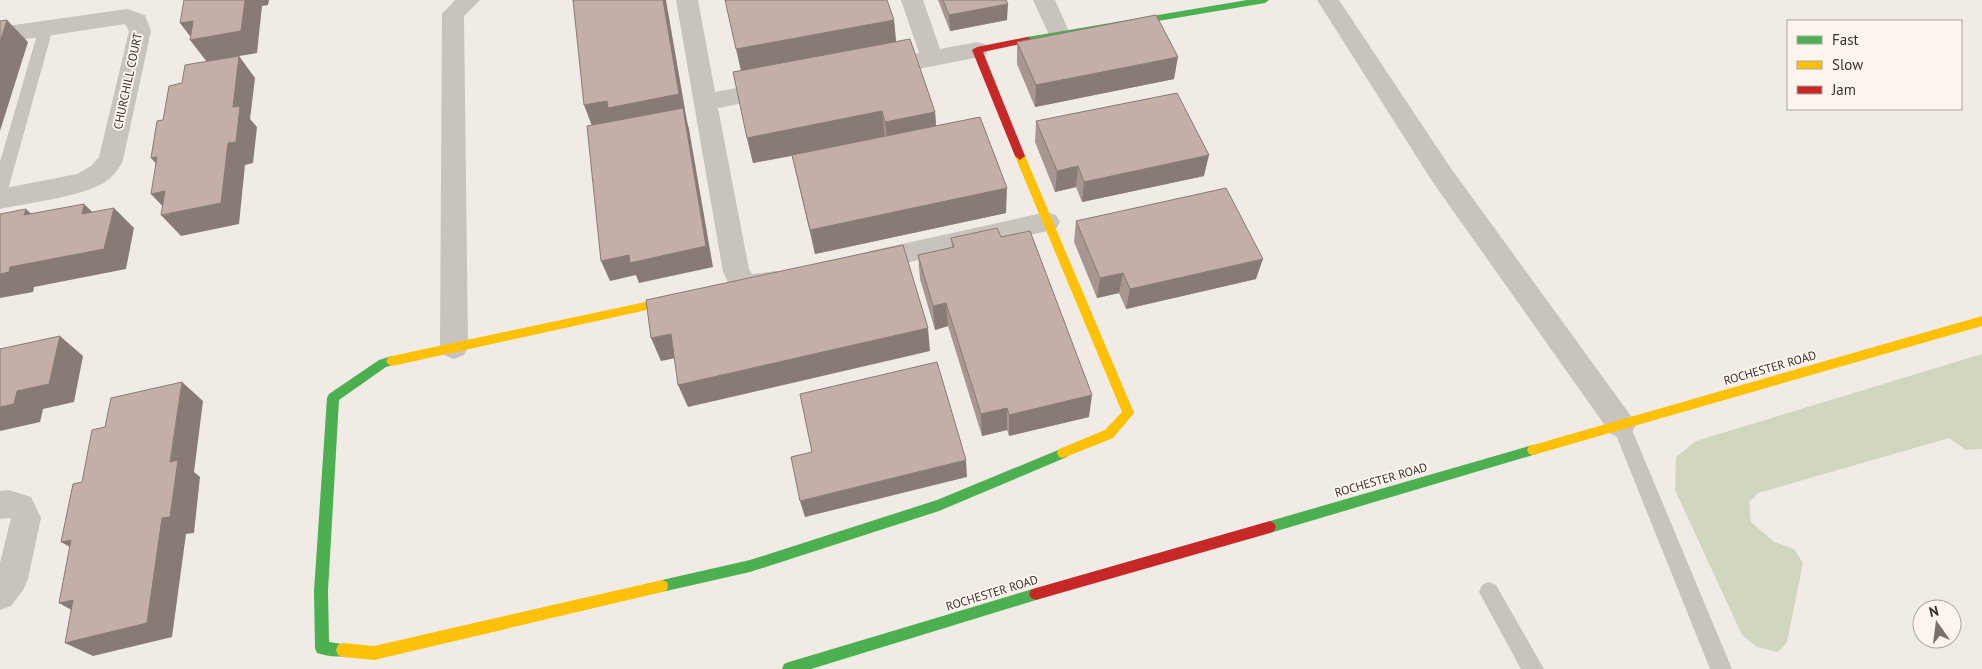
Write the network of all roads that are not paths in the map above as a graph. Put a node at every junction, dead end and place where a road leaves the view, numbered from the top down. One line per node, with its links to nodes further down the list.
1 (469, 0): 22 (street)
2 (687, 0): 14 (street)
3 (912, 0): 11 (street)
4 (1044, 0): 8 (street)
5 (1265, 0): 8 (street)
6 (1328, 0): 23 (street)
7 (46, 28): 9 (street, CHURCHILL COURT); 15 (lane); 16 (street, CHURCHILL COURT)
8 (1060, 34): 10 (street)
9 (0, 35)
10 (977, 50): 11 (street); 17 (street)
11 (932, 58): 12 (street)
12 (857, 73)
13 (790, 86): 14 (street)
14 (706, 102): 19 (street)
15 (0, 190)
16 (0, 199)
17 (1047, 222): 18 (street); 22 (street)
18 (845, 267)
19 (797, 277)
20 (698, 295): 22 (street)
21 (1982, 321): 23 (street, ROCHESTER ROAD)
22 (454, 346)
23 (1621, 425): 27 (street, ROCHESTER ROAD); 29 (lane)
24 (0, 505): 26 (street)
25 (1489, 592): 28 (lane)
26 (0, 596)
27 (789, 669)
28 (1533, 669)
29 (1721, 669)

